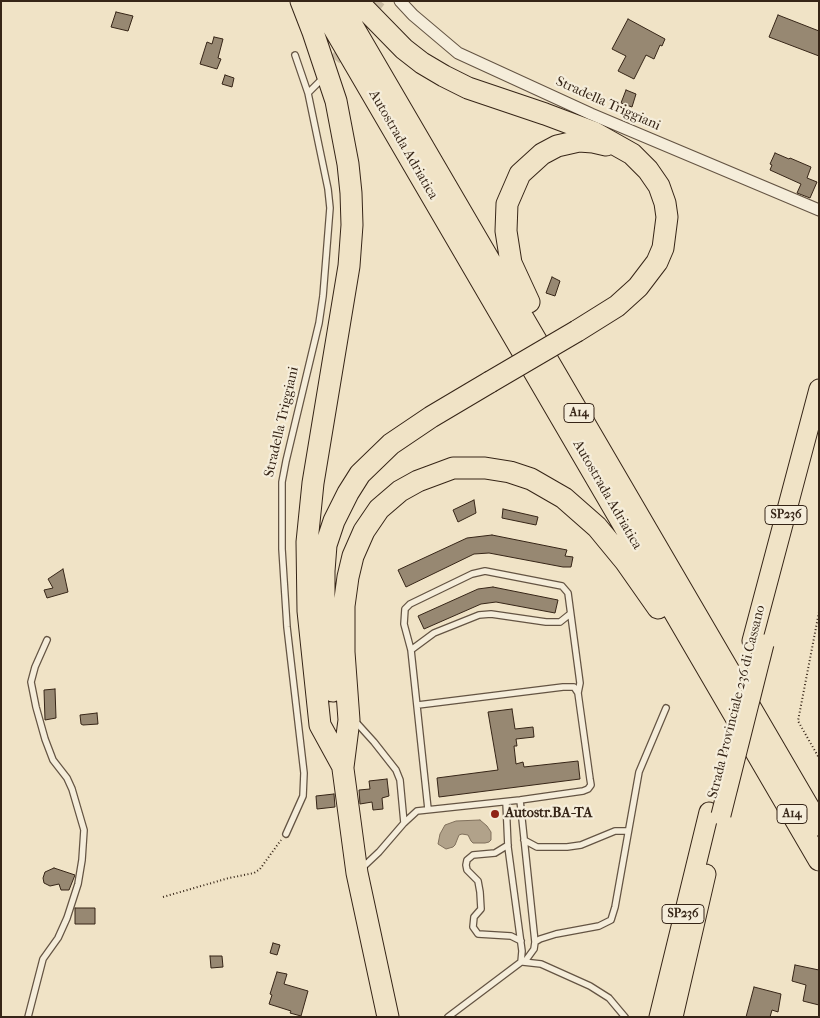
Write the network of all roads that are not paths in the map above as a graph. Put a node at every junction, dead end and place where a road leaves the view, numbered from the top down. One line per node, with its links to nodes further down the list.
1 (301, 1): 22 (highway)
2 (318, 1): 23 (highway, Autostrada Adriatica / A14)
3 (338, 1): 13 (highway, Autostrada Adriatica / A14)
4 (356, 1): 9 (highway, A14)
5 (400, 1): 10 (street, Stradella Triggiani)
6 (294, 55): 8 (lane, Stradella Triggiani)
7 (320, 81): 8 (lane)
8 (308, 92): 31 (lane, Stradella Triggiani)
9 (632, 154): 13 (highway, A14); 22 (highway, A14, bridge)
10 (819, 210)
11 (819, 389): 16 (highway, Strada Provinciale 236 di Cassano / SP236)
12 (819, 438): 16 (highway, Strada Provinciale 236 di Cassano / SP236)
13 (626, 494): 29 (highway, Autostrada Adriatica / A14)
14 (570, 614): 17 (lane); 17 (lane); 18 (lane)
15 (47, 640): 40 (lane)
16 (758, 642): 27 (highway, Strada Provinciale 236 di Cassano / SP236)
17 (411, 650): 19 (lane)
18 (578, 693): 19 (lane); 24 (lane)
19 (418, 705): 26 (lane)
20 (666, 708): 30 (lane)
21 (348, 714): 22 (highway, A14); 23 (highway, A14); 28 (lane)
22 (343, 767): 35 (highway)
23 (766, 767): 34 (highway, Autostrada Adriatica / A14)
24 (520, 800): 25 (lane); 32 (lane)
25 (506, 802): 26 (lane); 33 (lane)
26 (428, 809): 28 (lane)
27 (715, 814): 36 (highway, Strada Provinciale 236 di Cassano / SP236); 46 (highway, Strada Provinciale 236 di Cassano / SP236)
28 (404, 822): 35 (lane)
29 (819, 825)
30 (627, 831): 32 (lane); 38 (lane)
31 (286, 834)
32 (524, 840): 38 (lane)
33 (508, 845): 37 (lane); 37 (lane)
34 (819, 860)
35 (357, 873): 41 (highway)
36 (676, 940): 44 (highway); 45 (highway, Strada Provinciale 236 di Cassano / SP236)
37 (521, 941): 39 (lane)
38 (535, 942): 39 (lane)
39 (521, 962): 42 (lane); 43 (lane)
40 (28, 1017)
41 (388, 1017)
42 (448, 1017)
43 (625, 1017)
44 (651, 1017)
45 (659, 1017)
46 (673, 1017)

